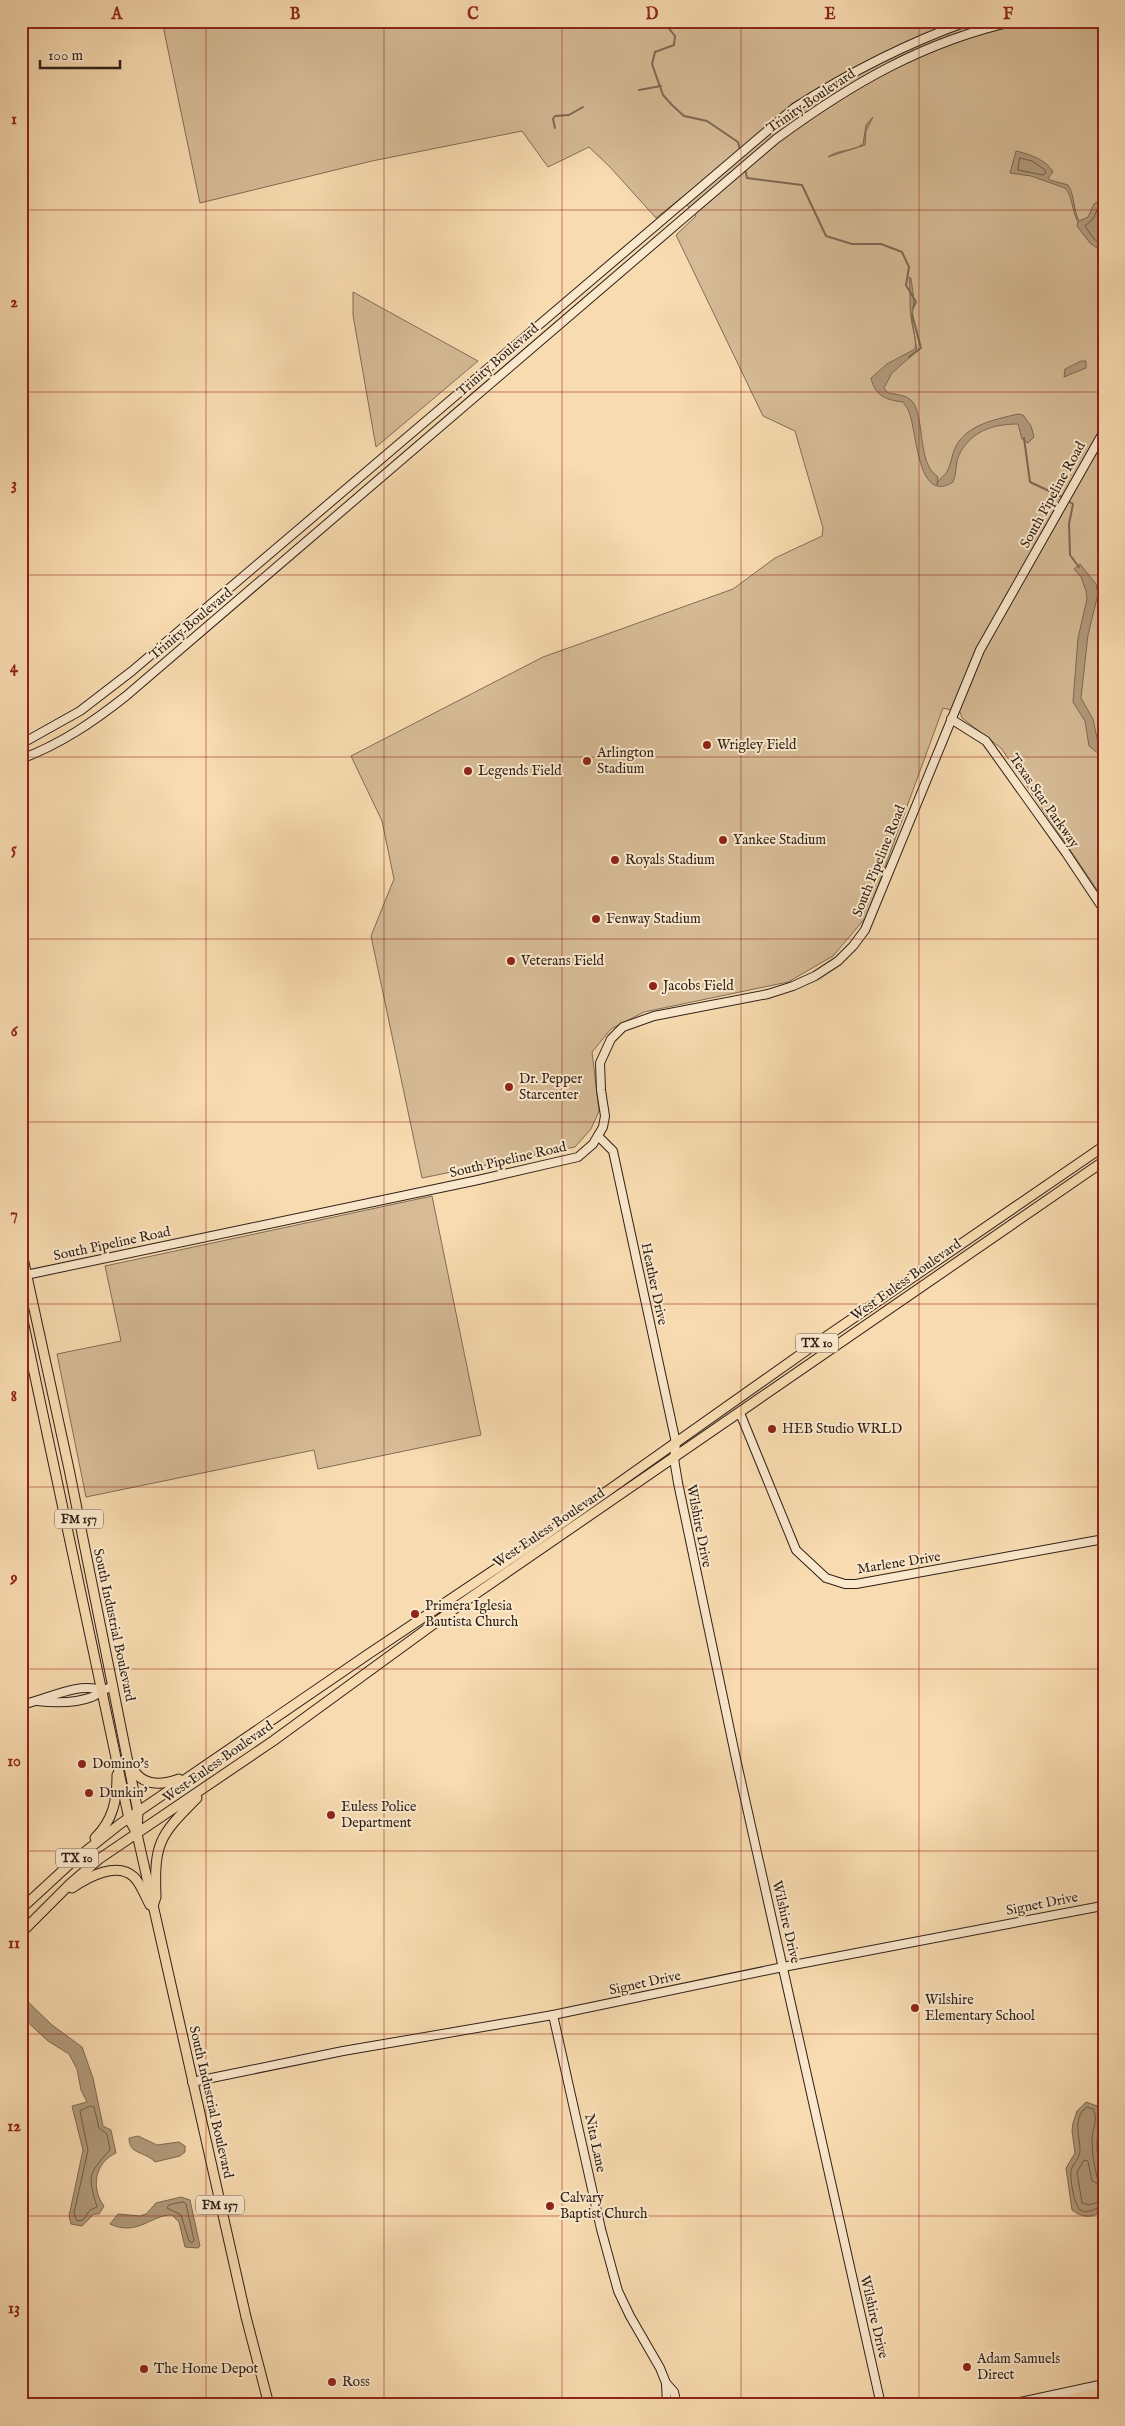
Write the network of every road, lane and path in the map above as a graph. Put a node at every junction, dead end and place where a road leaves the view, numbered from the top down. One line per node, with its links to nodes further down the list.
1 (969, 21): 3 (street, Trinity Boulevard)
2 (1016, 21): 4 (street, Trinity Boulevard)
3 (462, 391): 4 (street); 6 (street, Trinity Boulevard)
4 (471, 400): 7 (street, Trinity Boulevard)
5 (1104, 431): 10 (street, South Pipeline Road)
6 (299, 530): 7 (street); 8 (street, Trinity Boulevard)
7 (309, 540): 9 (street, Trinity Boulevard)
8 (155, 652): 9 (street); 11 (street, Trinity Boulevard)
9 (164, 664): 12 (street, Trinity Boulevard)
10 (951, 719): 13 (street, Texas Star Parkway); 14 (street, South Pipeline Road)
11 (21, 744)
12 (21, 759)
13 (1104, 910)
14 (598, 1136): 18 (street, South Pipeline Road); 21 (street, Heather Drive)
15 (1104, 1146): 21 (main road, West Euless Boulevard / TX 10)
16 (1104, 1161): 20 (main road, West Euless Boulevard / TX 10)
17 (21, 1249): 18 (main road, FM 157)
18 (24, 1276): 24 (main road, South Industrial Boulevard / FM 157)
19 (21, 1311): 25 (main road, South Industrial Boulevard / FM 157)
20 (740, 1414): 22 (main road, West Euless Boulevard / TX 10); 23 (street, Marlene Drive)
21 (676, 1443): 22 (street, Wilshire Drive); 27 (main road, West Euless Boulevard / TX 10)
22 (674, 1459): 30 (main road, West Euless Boulevard / TX 10); 47 (street, Wilshire Drive)
23 (1104, 1539)
24 (89, 1570): 25 (main road); 26 (main road, South Industrial Boulevard / FM 157)
25 (77, 1573): 28 (main road, South Industrial Boulevard / FM 157)
26 (113, 1686): 28 (street); 32 (main road, South Industrial Boulevard / FM 157)
27 (321, 1687): 30 (main road); 31 (main road, West Euless Boulevard / TX 10)
28 (102, 1690): 29 (street); 34 (main road, South Industrial Boulevard / FM 157)
29 (21, 1705)
30 (319, 1707): 33 (main road, West Euless Boulevard / TX 10)
31 (247, 1736): 33 (main road); 35 (main road, West Euless Boulevard / TX 10)
32 (125, 1751): 35 (main road); 37 (main road, South Industrial Boulevard / FM 157)
33 (257, 1752): 36 (main road, West Euless Boulevard / TX 10)
34 (118, 1758): 38 (main road, South Industrial Boulevard / FM 157); 40 (main road)
35 (186, 1778): 37 (main road, West Euless Boulevard / TX 10)
36 (211, 1784): 39 (main road, West Euless Boulevard / TX 10); 42 (main road)
37 (138, 1812): 38 (main road, West Euless Boulevard / TX 10); 39 (main road, South Industrial Boulevard / FM 157)
38 (129, 1819): 39 (main road, South Industrial Boulevard / FM 157); 40 (main road, West Euless Boulevard / TX 10)
39 (137, 1834): 41 (main road, West Euless Boulevard / TX 10); 42 (main road, South Industrial Boulevard / FM 157)
40 (72, 1862): 44 (main road, West Euless Boulevard / TX 10)
41 (55, 1899): 45 (main road); 46 (main road, West Euless Boulevard / TX 10)
42 (153, 1905): 45 (main road, South Industrial Boulevard / FM 157)
43 (1102, 1906): 47 (street, Signet Drive)
44 (21, 1909)
45 (156, 1916): 49 (main road, South Industrial Boulevard / FM 157)
46 (21, 1933)
47 (784, 1967): 48 (street, Signet Drive); 56 (street, Wilshire Drive)
48 (553, 2015): 49 (street, Signet Drive); 50 (street, Nita Lane)
49 (192, 2082): 53 (main road, South Industrial Boulevard / FM 157)
50 (666, 2383): 54 (street, Nita Lane); 55 (street, Nita Lane)
51 (1104, 2384): 57 (street)
52 (1104, 2391): 58 (highway)
53 (269, 2405)
54 (667, 2405)
55 (677, 2405)
56 (881, 2405)
57 (1006, 2405)
58 (1046, 2405)

